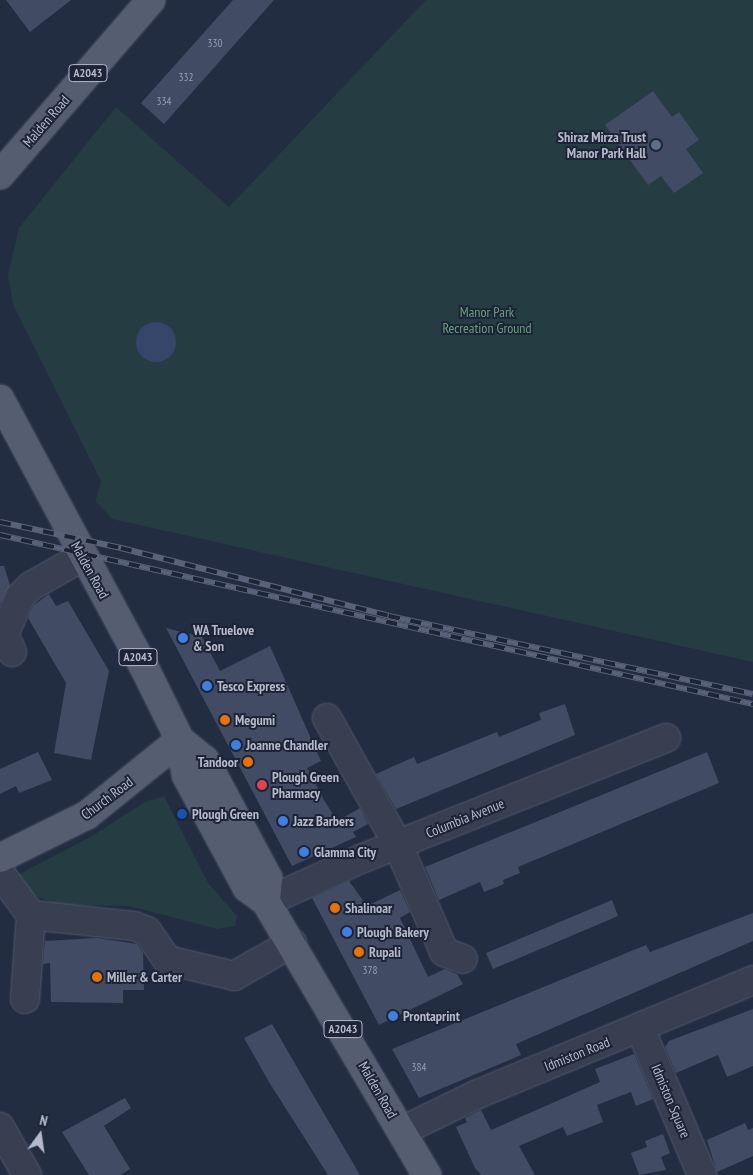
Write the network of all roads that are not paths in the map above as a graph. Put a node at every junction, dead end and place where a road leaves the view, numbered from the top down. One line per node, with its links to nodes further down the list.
1 (151, 0): 2 (main road, Malden Road / A2043)
2 (0, 175)
3 (0, 399): 4 (main road, Malden Road / A2043)
4 (82, 557): 5 (street); 8 (main road, Malden Road / A2043)
5 (12, 652)
6 (327, 718): 9 (street)
7 (666, 738): 9 (street, Columbia Avenue)
8 (180, 740): 10 (main road, Church Road); 12 (main road, Malden Road / A2043)
9 (398, 845): 12 (street, Columbia Avenue); 15 (street)
10 (0, 858)
11 (0, 873): 13 (street)
12 (266, 902): 14 (main road, Malden Road / A2043)
13 (31, 915): 14 (street); 17 (street)
14 (292, 943): 20 (main road, Malden Road / A2043)
15 (463, 959)
16 (753, 980): 18 (street, Idmiston Road)
17 (25, 999)
18 (640, 1028): 20 (street, Idmiston Road); 23 (street, Idmiston Square)
19 (0, 1127): 21 (street)
20 (402, 1130): 22 (main road, Malden Road / A2043)
21 (27, 1175)
22 (427, 1175)
23 (702, 1175)

